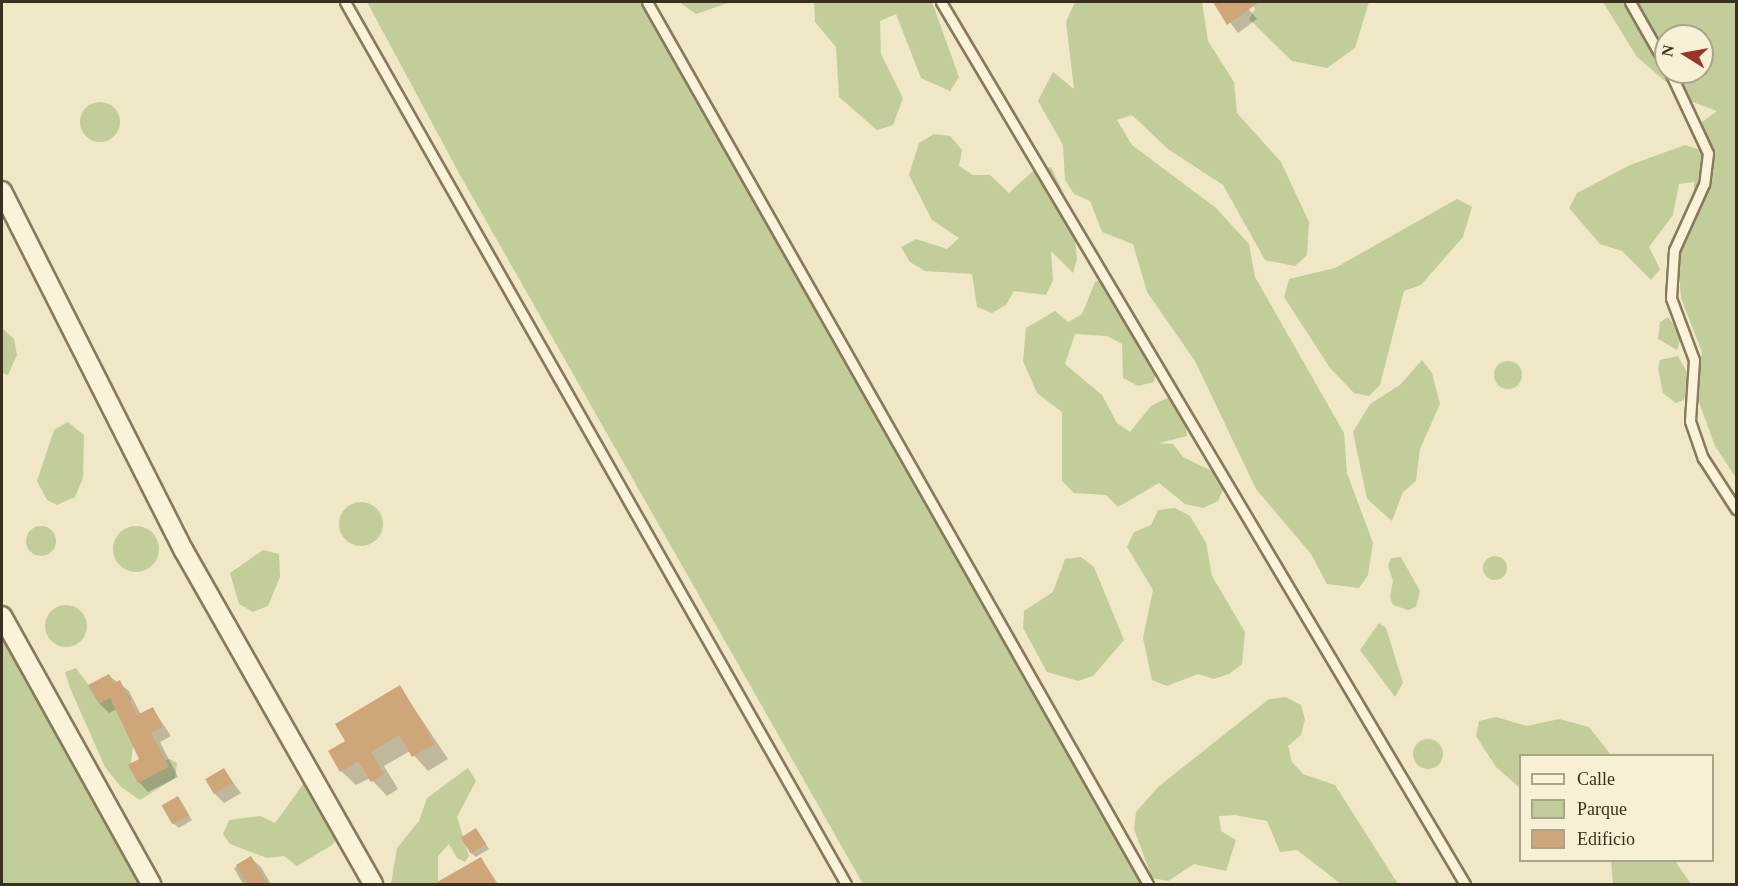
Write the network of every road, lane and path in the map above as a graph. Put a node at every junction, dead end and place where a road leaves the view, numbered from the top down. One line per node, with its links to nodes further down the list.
1 (345, 2): 12 (lane)
2 (647, 2): 13 (lane)
3 (941, 2): 14 (lane)
4 (1630, 2): 5 (lane)
5 (1654, 44)
6 (1676, 84): 8 (lane)
7 (2, 191): 11 (street)
8 (1737, 509)
9 (2, 616): 10 (street)
10 (151, 885)
11 (373, 885)
12 (846, 885)
13 (1148, 885)
14 (1465, 885)

